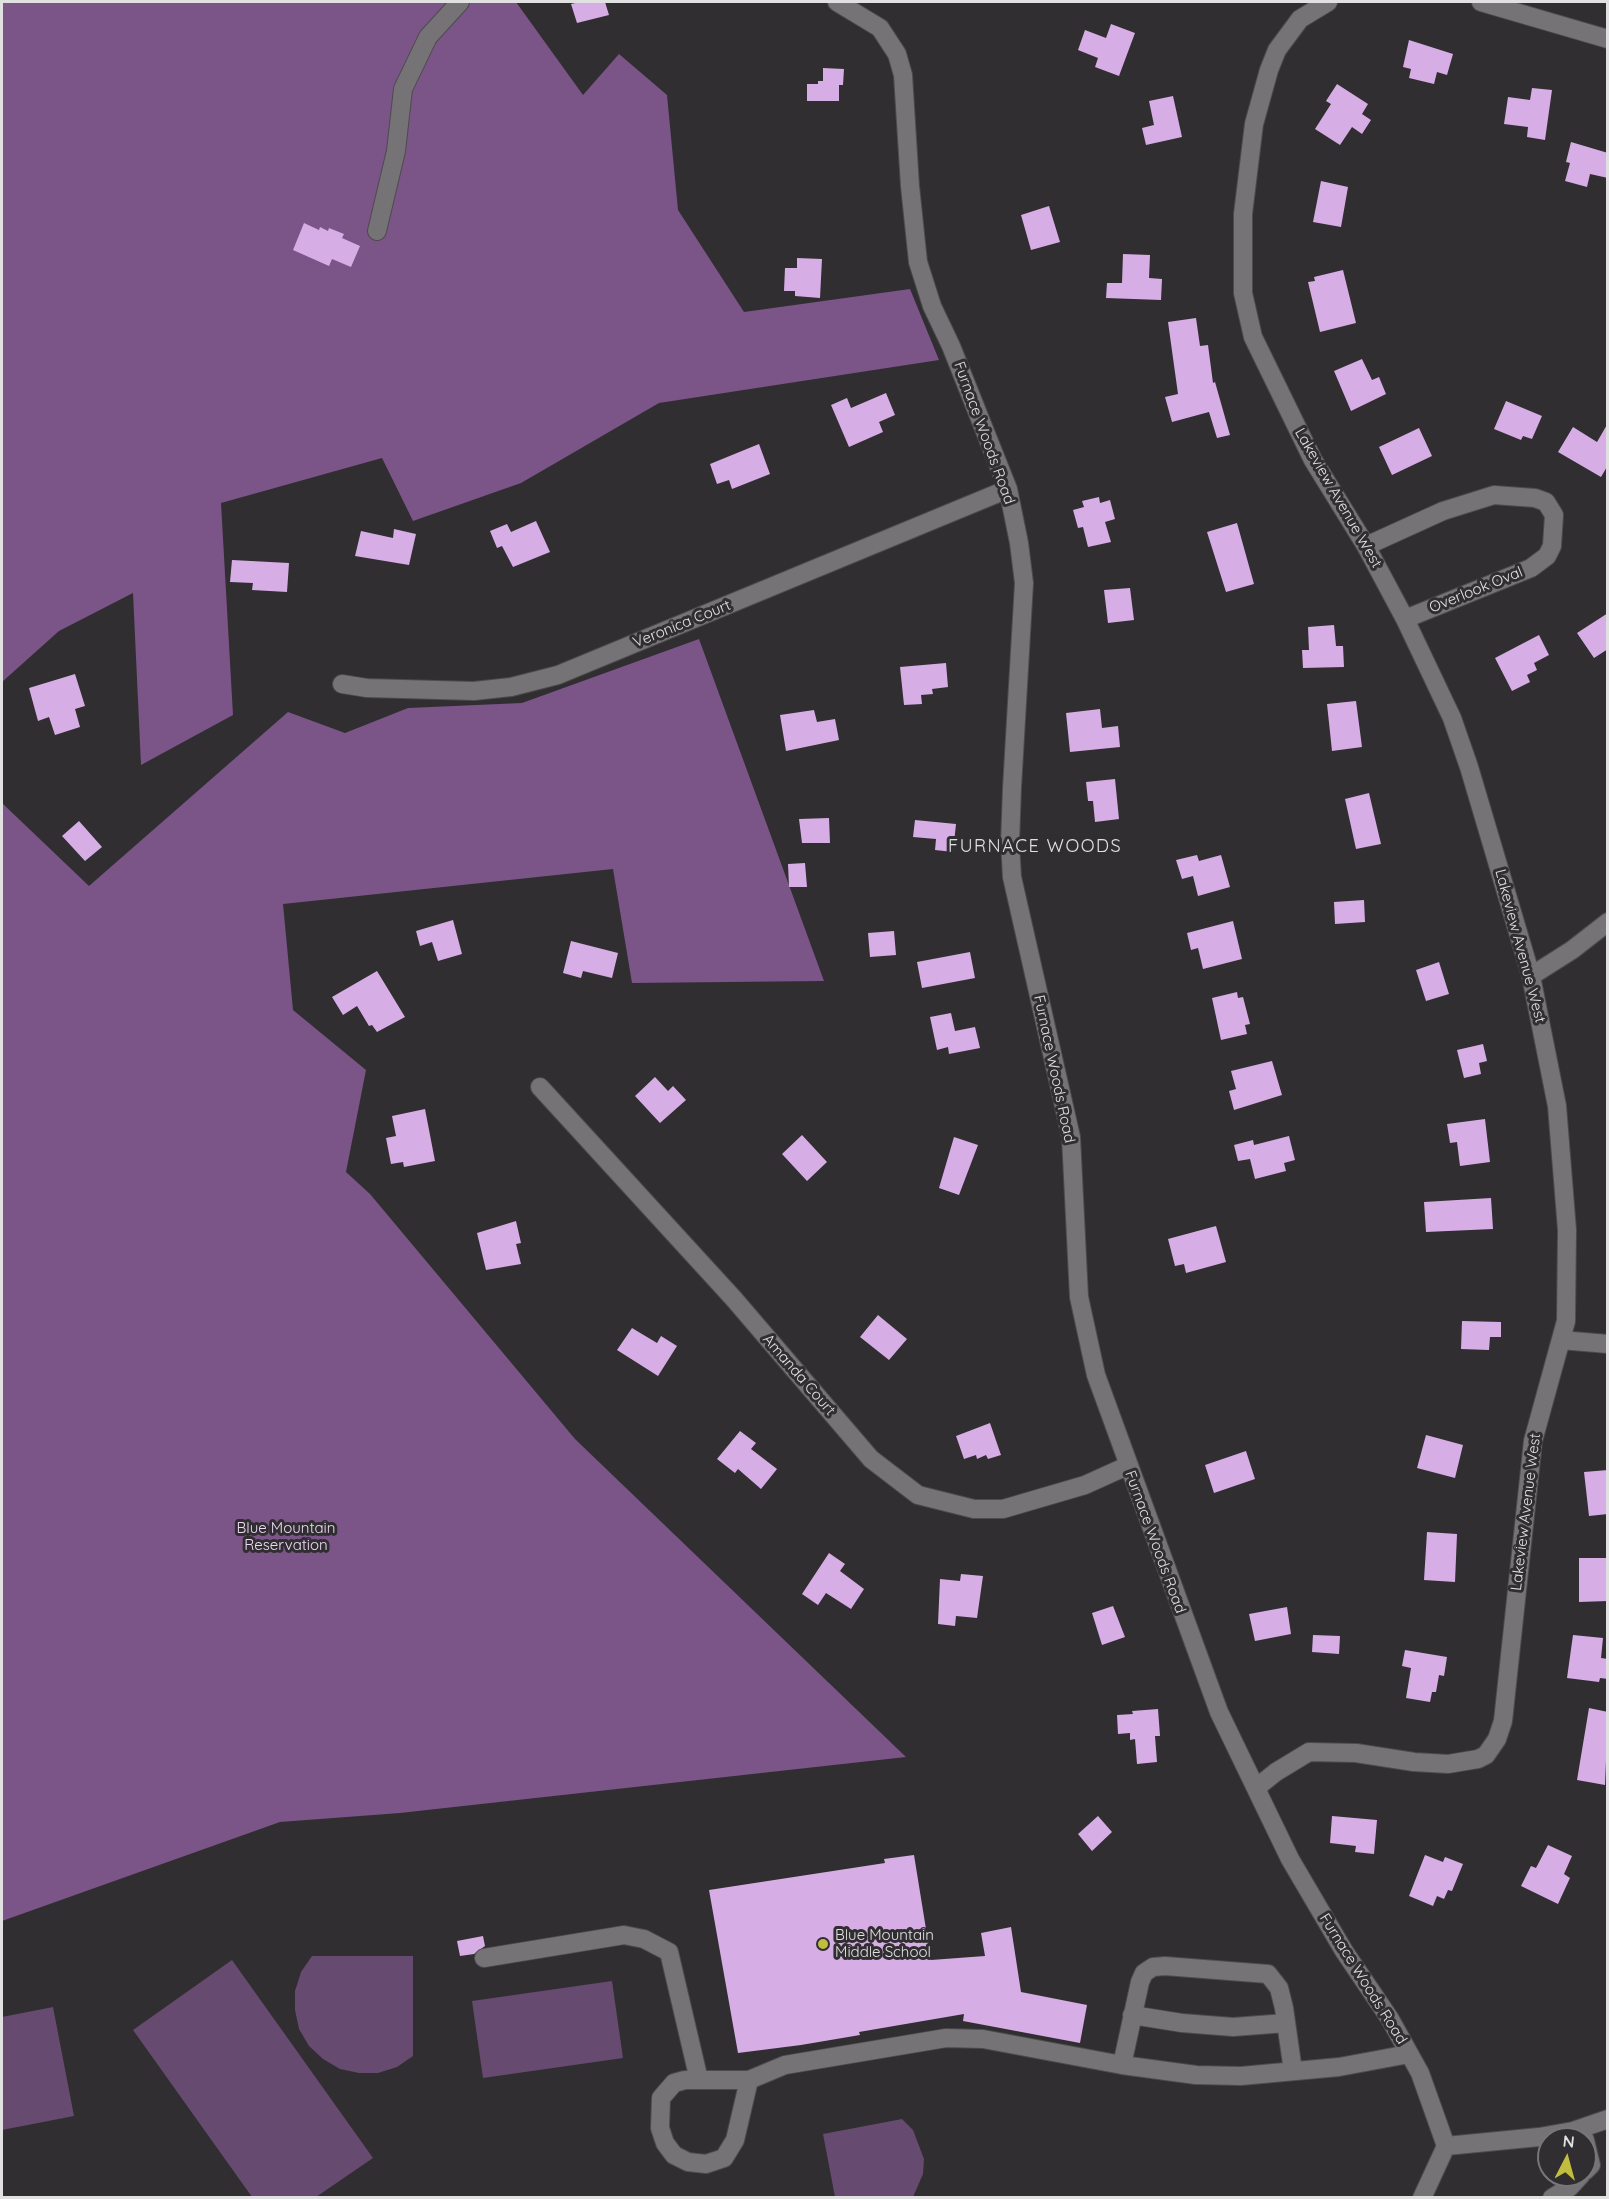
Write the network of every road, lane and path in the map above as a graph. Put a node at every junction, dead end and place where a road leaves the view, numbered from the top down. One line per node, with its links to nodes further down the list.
1 (460, 2): 6 (street)
2 (837, 2): 7 (street, Furnace Woods Road)
3 (1328, 2): 8 (street, Lakeview Avenue West)
4 (1481, 2): 5 (street)
5 (1608, 39)
6 (377, 231)
7 (1008, 489): 10 (street, Veronica Court); 16 (street, Furnace Woods Road)
8 (1366, 546): 9 (street, Lakeview Avenue West); 9 (street, Overlook Oval)
9 (1405, 619): 12 (street, Lakeview Avenue West)
10 (342, 684)
11 (1608, 922): 12 (street)
12 (1531, 976): 14 (street, Lakeview Avenue West)
13 (540, 1087): 16 (street, Amanda Court)
14 (1561, 1340): 15 (street); 17 (street, Lakeview Avenue West)
15 (1608, 1344)
16 (1127, 1466): 17 (street, Furnace Woods Road)
17 (1256, 1788): 21 (street, Furnace Woods Road)
18 (484, 1958): 24 (street)
19 (1132, 2015): 20 (street); 20 (street); 22 (street)
20 (1286, 2023): 23 (street)
21 (1409, 2054): 23 (street); 27 (street, Furnace Woods Road)
22 (1122, 2065): 23 (street); 25 (street)
23 (1293, 2071)
24 (699, 2080): 25 (street); 25 (street)
25 (749, 2080)
26 (1537, 2139): 27 (street)
27 (1446, 2145): 29 (street)
28 (1570, 2187): 30 (street)
29 (1422, 2198)
30 (1552, 2198)

